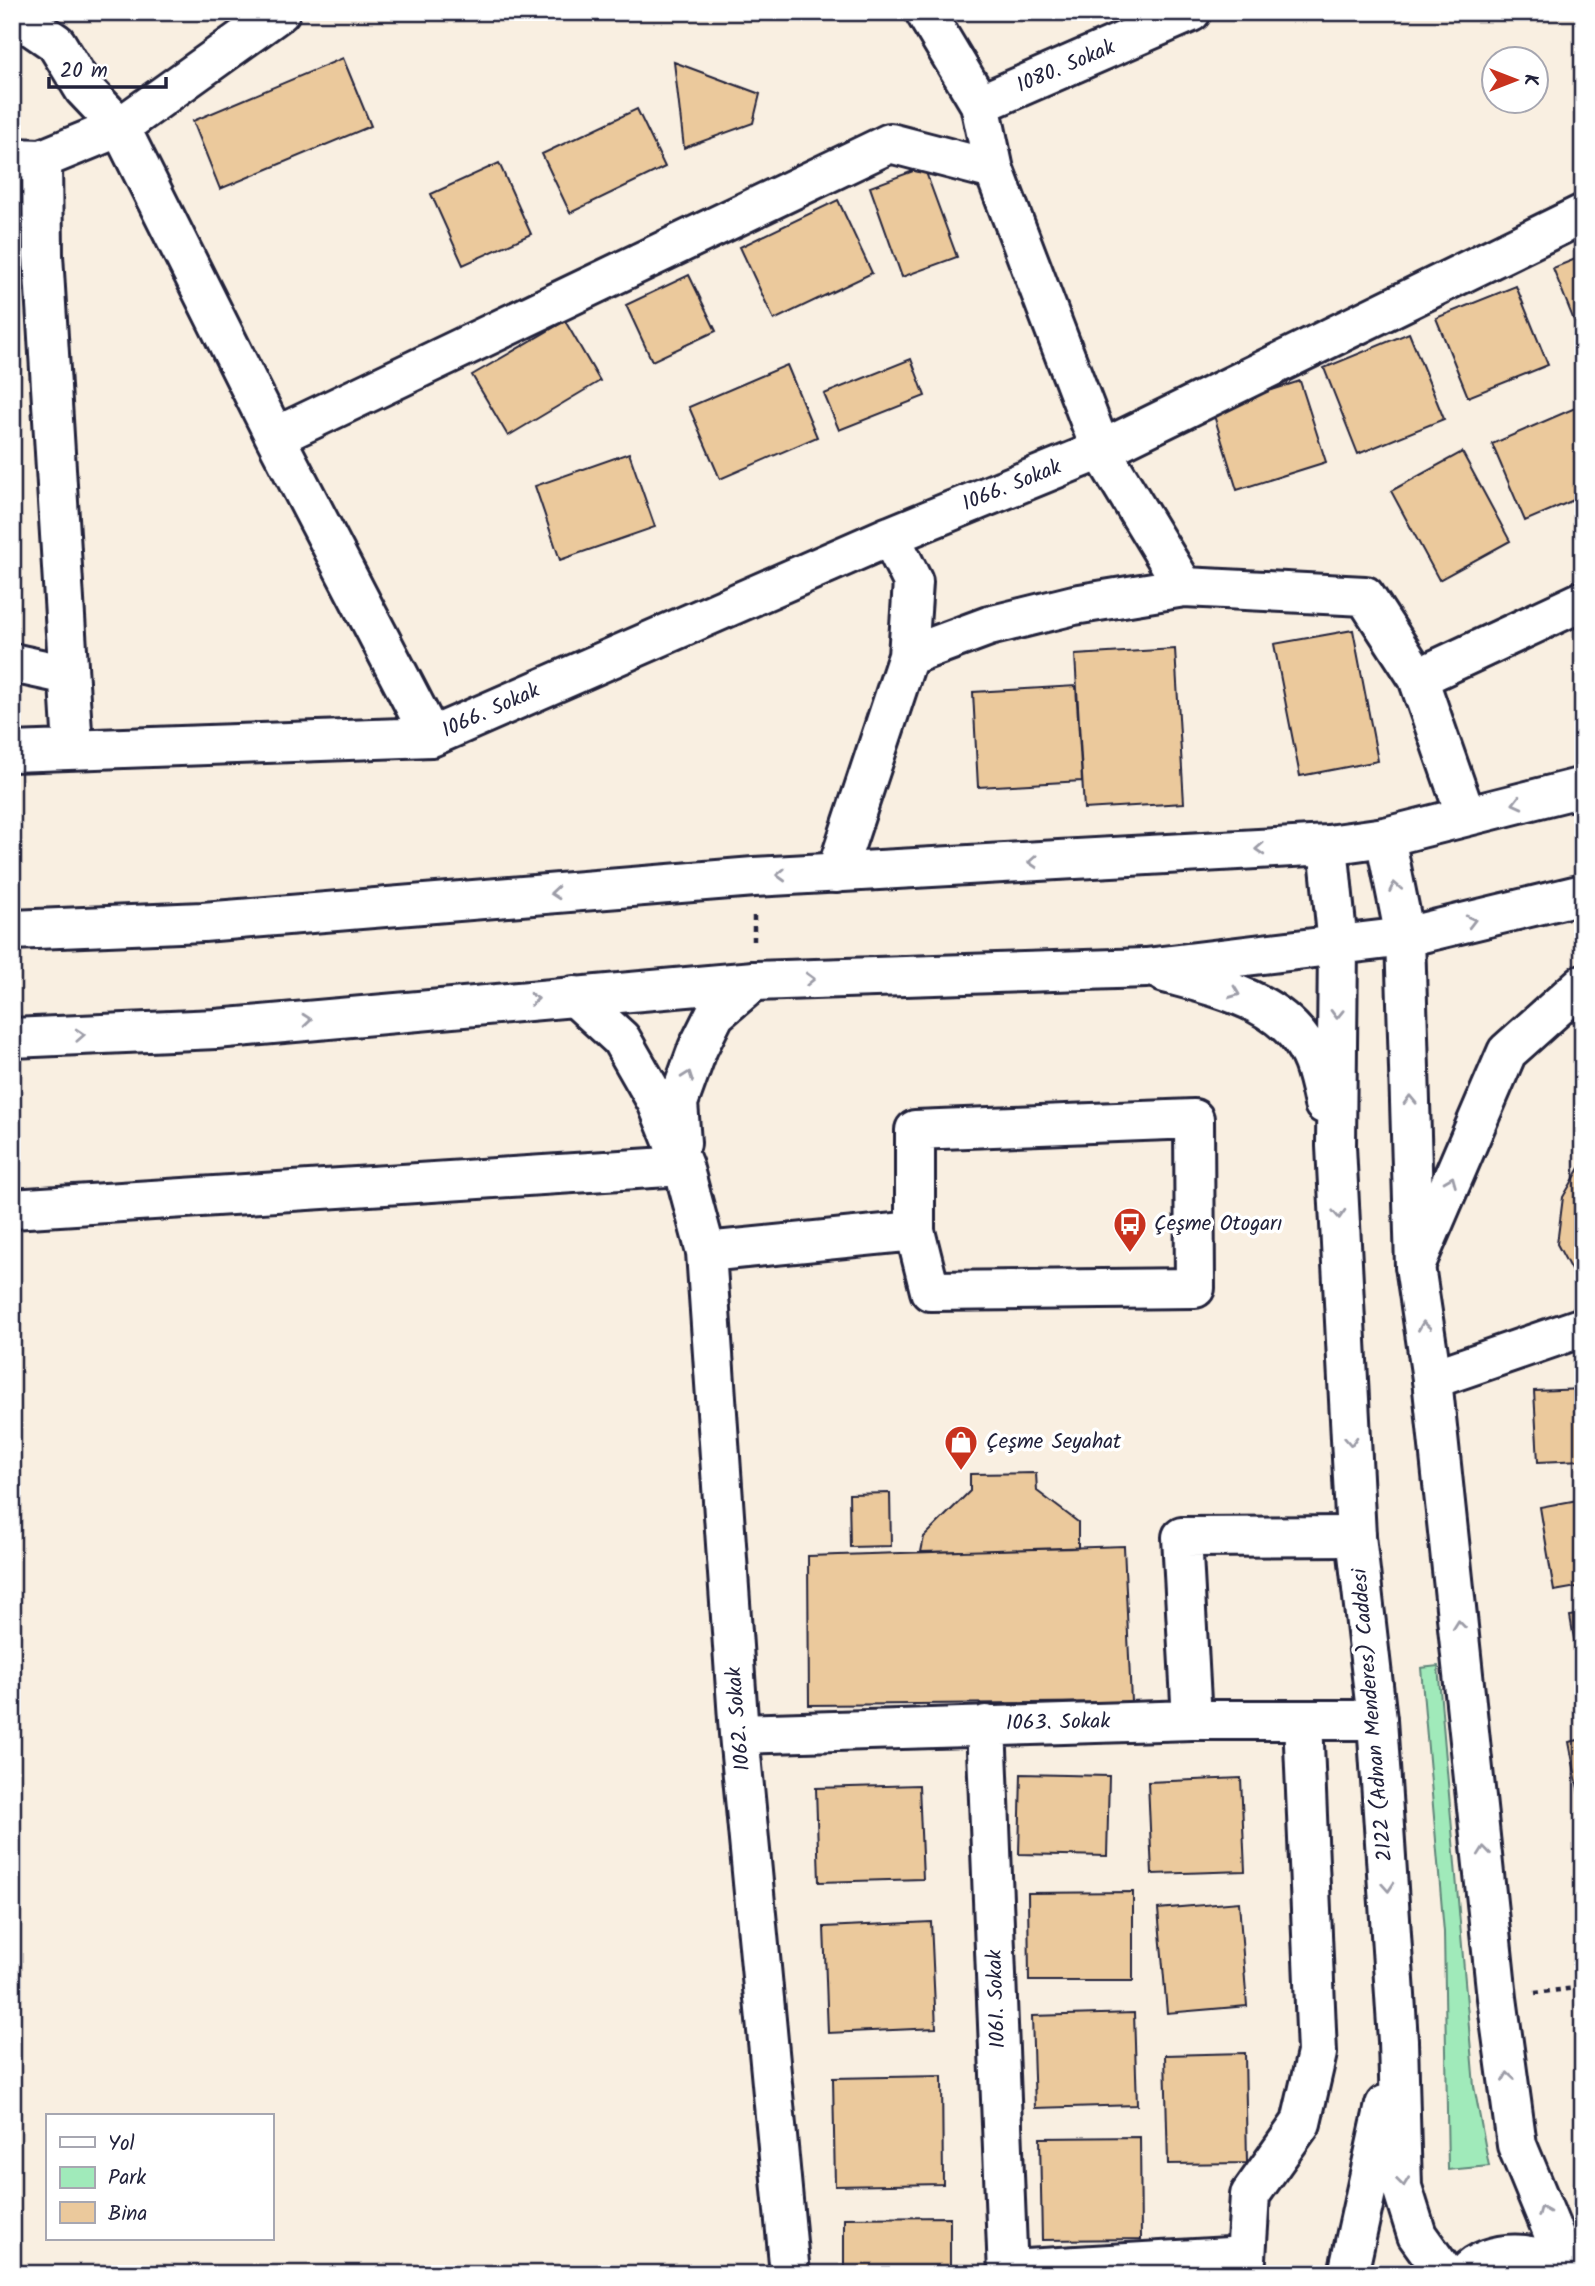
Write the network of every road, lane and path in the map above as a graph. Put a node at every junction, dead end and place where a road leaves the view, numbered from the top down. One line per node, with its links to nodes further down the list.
1 (280, 12): 6 (main road)
2 (925, 12): 5 (main road)
3 (1191, 12): 5 (main road, 1080. Sokak)
4 (12, 13): 6 (main road)
5 (980, 104): 8 (main road)
6 (120, 127): 7 (main road); 10 (main road)
7 (27, 159): 17 (main road)
8 (994, 170): 10 (main road); 11 (main road)
9 (1583, 214): 11 (main road, 1066. Sokak)
10 (275, 437): 19 (main road)
11 (1101, 450): 12 (main road, 1066. Sokak); 13 (main road)
12 (890, 536): 15 (main road); 19 (main road, 1066. Sokak)
13 (1184, 587): 15 (main road); 18 (main road)
14 (1583, 601): 18 (main road)
15 (908, 656): 26 (main road)
16 (12, 663): 17 (main road)
17 (68, 675): 20 (main road)
18 (1418, 678): 23 (main road)
19 (431, 737): 20 (main road)
20 (73, 748): 21 (main road)
21 (12, 752)
22 (1583, 787): 23 (main road, one-way to 23)
23 (1466, 816): 24 (main road)
24 (1385, 837): 25 (main road); 30 (main road, one-way to 24)
25 (1328, 845): 26 (main road, one-way to 26); 31 (main road)
26 (836, 873): 27 (main road, one-way to 27)
27 (754, 877): 29 (main road, one-way to 29); 33 (path)
28 (1583, 894): 30 (main road, one-way to 28)
29 (12, 930)
30 (1405, 937): 31 (main road); 42 (main road, one-way to 30)
31 (1338, 946): 32 (main road); 37 (main road, one-way to 37)
32 (1146, 968): 33 (main road, one-way to 32); 37 (main road, one-way to 37)
33 (754, 981): 35 (main road); 38 (main road, one-way to 33)
34 (1583, 984): 42 (main road, one-way to 34)
35 (574, 996): 36 (main road, one-way to 35); 38 (main road)
36 (12, 1038)
37 (1336, 1146): 45 (main road, 2122 (Adnan Menderes) Caddesi, one-way to 45)
38 (683, 1166): 39 (main road); 41 (main road, 1062. Sokak)
39 (12, 1209)
40 (915, 1231): 40 (main road); 41 (main road)
41 (706, 1252): 50 (main road, 1062. Sokak)
42 (1415, 1266): 44 (main road, one-way to 42)
43 (1583, 1327): 44 (main road)
44 (1432, 1379): 52 (main road, one-way to 44)
45 (1356, 1535): 46 (main road); 48 (main road, 2122 (Adnan Menderes) Caddesi)
46 (1192, 1720): 47 (main road, 1063. Sokak); 49 (main road, 1063. Sokak)
47 (1303, 1720): 48 (main road, 1063. Sokak); 54 (main road)
48 (1377, 1720): 53 (main road, 2122 (Adnan Menderes) Caddesi, one-way to 53)
49 (986, 1725): 50 (main road, 1063. Sokak); 55 (main road, 1061. Sokak)
50 (739, 1734): 56 (main road, 1062. Sokak)
51 (1583, 1987): 52 (path)
52 (1497, 1998): 61 (main road, one-way to 52)
53 (1398, 2041): 57 (main road); 58 (main road, 2122 (Adnan Menderes) Caddesi, one-way to 58)
54 (1245, 2265): 55 (main road)
55 (1008, 2272)
56 (790, 2274)
57 (1348, 2274)
58 (1445, 2274)
59 (1466, 2274): 60 (main road)
60 (1564, 2274)
61 (1570, 2274)

